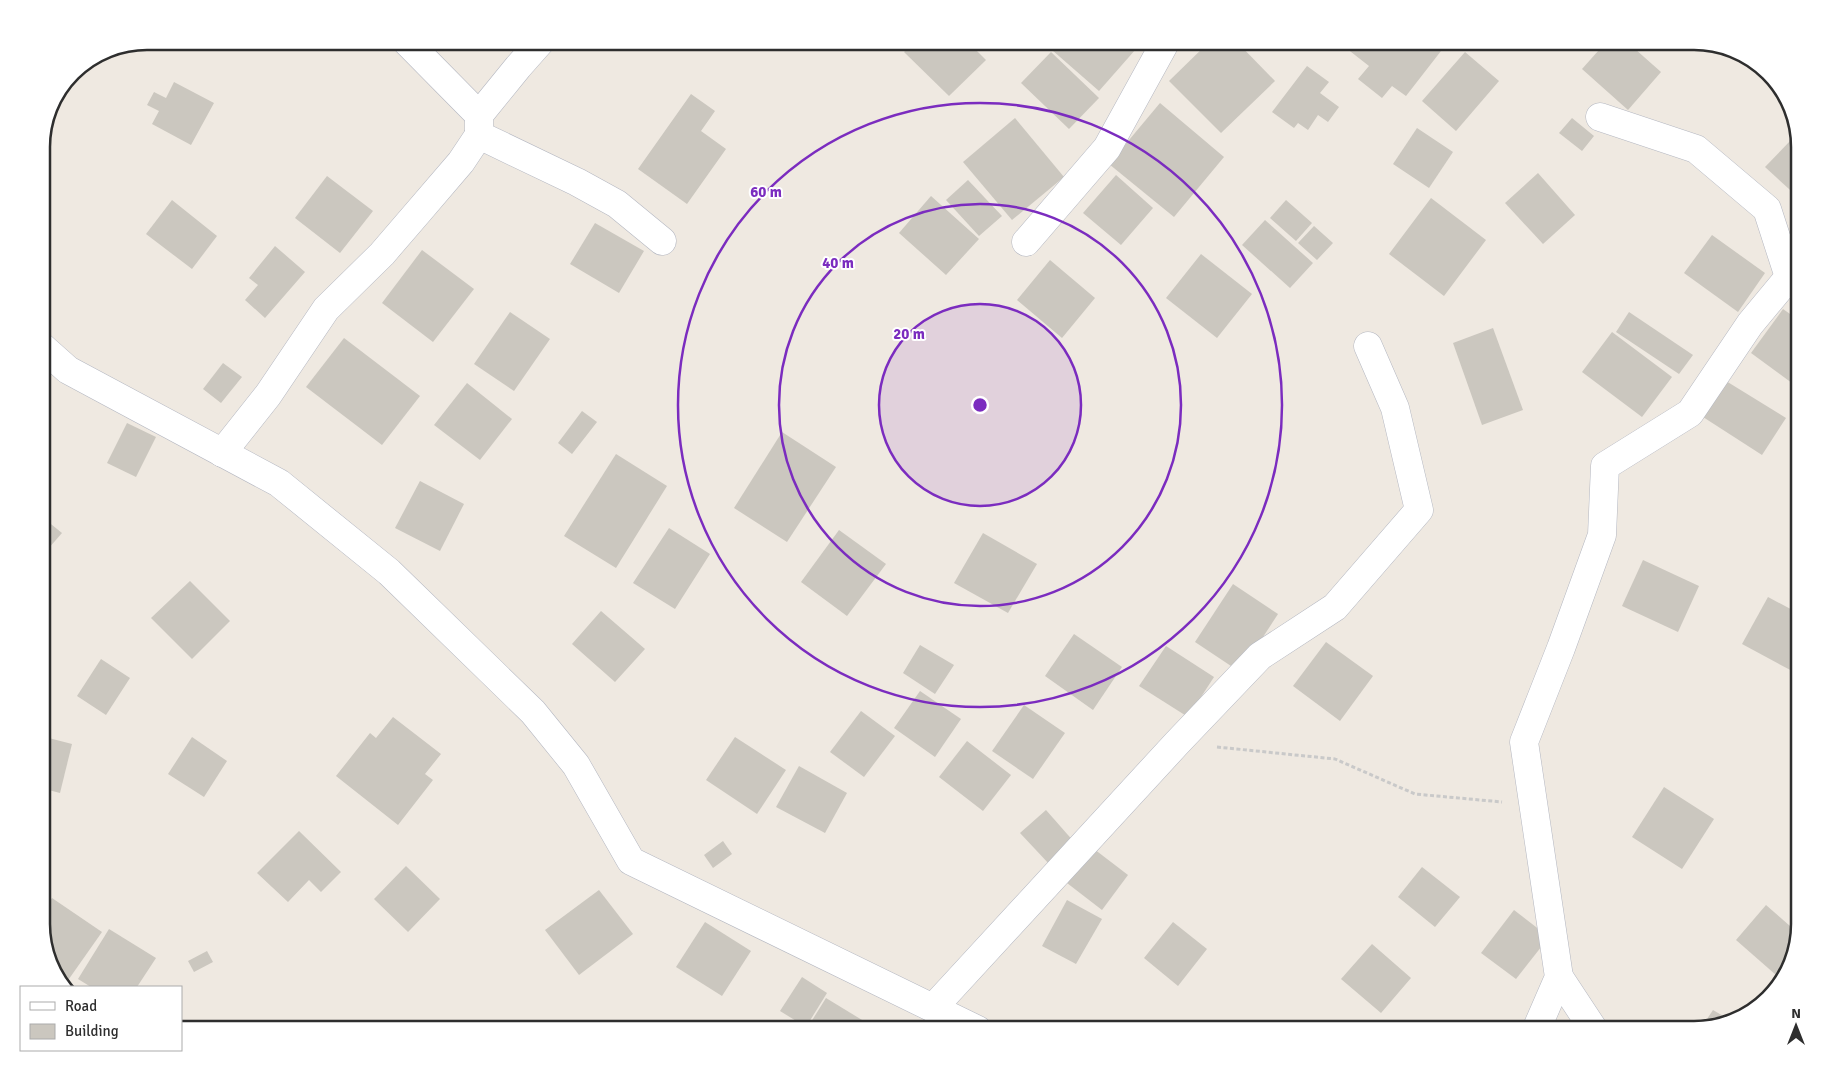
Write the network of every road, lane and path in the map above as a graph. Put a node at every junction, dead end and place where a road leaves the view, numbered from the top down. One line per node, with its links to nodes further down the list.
1 (414, 50): 5 (street)
2 (533, 50): 5 (street)
3 (1161, 50): 7 (street)
4 (1600, 117): 12 (street)
5 (479, 125): 6 (street); 10 (street)
6 (662, 242)
7 (1026, 242)
8 (1368, 346): 11 (street)
9 (50, 353): 10 (street)
10 (222, 453): 14 (street)
11 (1177, 743): 12 (path); 14 (street)
12 (1533, 805): 13 (street)
13 (1559, 977): 16 (street); 17 (street)
14 (933, 1008): 15 (street)
15 (960, 1021)
16 (1540, 1021)
17 (1588, 1021)

